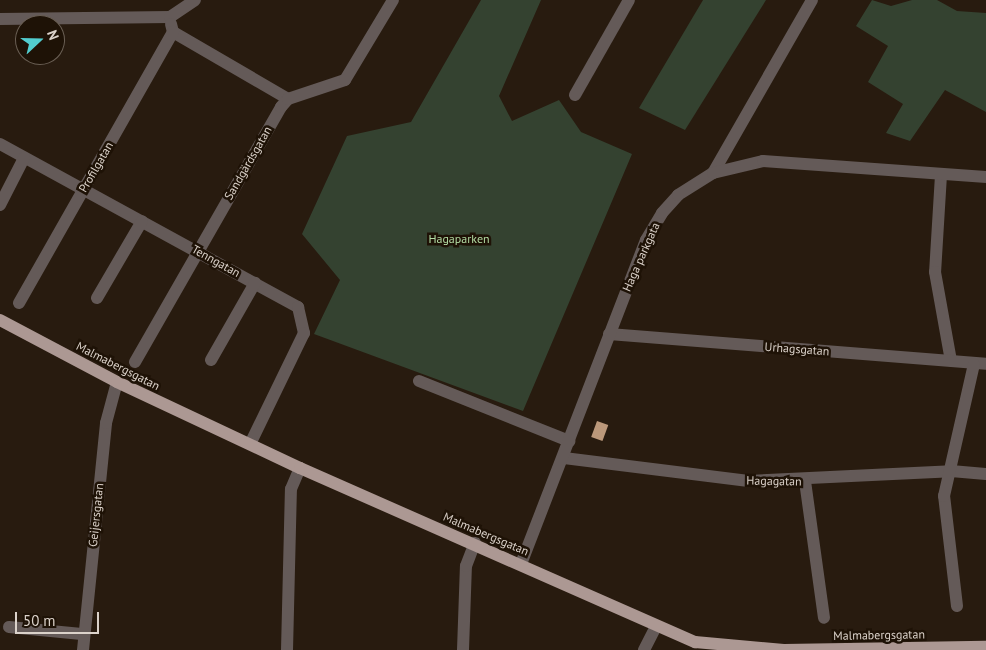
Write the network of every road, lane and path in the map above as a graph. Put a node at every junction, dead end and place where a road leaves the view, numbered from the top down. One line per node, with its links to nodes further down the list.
1 (195, 0): 5 (street)
2 (393, 0): 9 (street)
3 (629, 0): 8 (street)
4 (812, 0): 12 (street)
5 (170, 17): 6 (street); 7 (street)
6 (0, 19)
7 (173, 32): 9 (street); 15 (street, Profilgatan)
8 (575, 95)
9 (288, 99): 18 (street, Sandgärdsgatan)
10 (0, 144): 11 (street, Tenngatan)
11 (24, 158): 15 (street, Tenngatan); 16 (street)
12 (713, 173): 13 (street, Haga parkgata); 23 (street, Haga parkgata)
13 (941, 175): 14 (street, Haga parkgata); 25 (street)
14 (986, 177)
15 (84, 189): 17 (street, Tenngatan); 21 (street, Profilgatan)
16 (0, 205)
17 (142, 221): 18 (street, Tenngatan); 20 (street)
18 (198, 250): 19 (street, Tenngatan); 26 (street, Sandgärdsgatan)
19 (255, 283): 24 (street); 31 (street, Tenngatan)
20 (97, 298)
21 (19, 303)
22 (1, 320): 29 (main road, Malmabergsgatan)
23 (609, 334): 25 (street, Urhagsgatan); 30 (street, Haga parkgata)
24 (210, 360)
25 (951, 361): 27 (street, Urhagsgatan)
26 (135, 362)
27 (980, 364): 34 (street)
28 (419, 381): 30 (street)
29 (117, 382): 31 (main road, Malmabergsgatan); 43 (street, Geijersgatan)
30 (569, 441): 32 (street, Haga parkgata)
31 (250, 444): 33 (main road, Malmabergsgatan)
32 (564, 458): 36 (street, Hagagatan); 38 (street, Haga parkgata)
33 (300, 468): 37 (main road, Malmabergsgatan); 48 (street)
34 (951, 471): 35 (street, Hagagatan); 36 (street, Hagagatan); 39 (street)
35 (986, 474)
36 (805, 481): 40 (street)
37 (475, 544): 38 (main road, Malmabergsgatan); 49 (street)
38 (521, 564): 41 (main road, Malmabergsgatan)
39 (957, 606)
40 (824, 618)
41 (656, 626): 44 (main road, Malmabergsgatan); 50 (street)
42 (9, 627): 43 (street)
43 (82, 634): 47 (street, Geijersgatan)
44 (696, 646): 46 (main road, Malmabergsgatan)
45 (986, 647): 46 (main road, Malmabergsgatan)
46 (728, 649)
47 (83, 650)
48 (287, 650)
49 (463, 650)
50 (644, 650)

